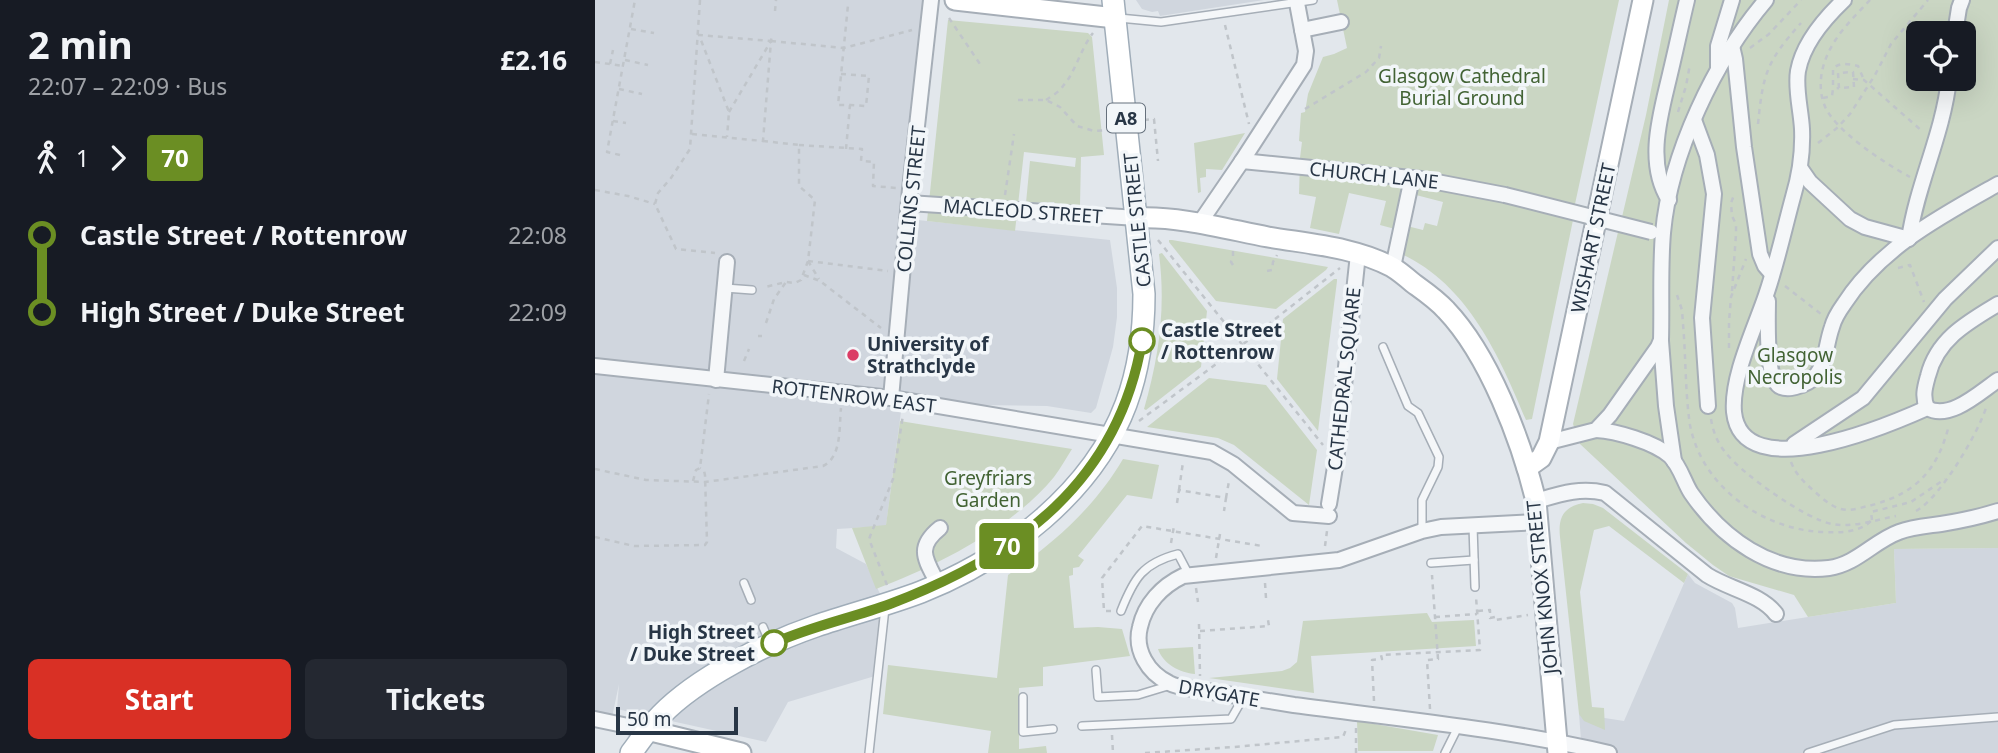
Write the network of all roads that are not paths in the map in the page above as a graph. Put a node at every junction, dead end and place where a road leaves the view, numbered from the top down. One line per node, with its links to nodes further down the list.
1 (931, 0): 23 (street, COLLINS STREET)
2 (1643, 0): 48 (street, WISHART STREET)
3 (1686, 0): 24 (street)
4 (1732, 0): 16 (street)
5 (1766, 0): 15 (street)
6 (1844, 0): 20 (street)
7 (1962, 0): 12 (street)
8 (1305, 1): 11 (lane); 14 (street)
9 (1044, 4): 10 (street); 11 (street)
10 (953, 9)
11 (1114, 9): 25 (main road, CASTLE STREET / A8)
12 (1957, 21)
13 (1342, 22): 14 (street)
14 (1302, 30): 19 (street)
15 (1733, 50): 16 (street); 33 (street)
16 (1718, 69): 18 (street)
17 (1947, 91): 28 (street)
18 (1694, 120): 24 (street); 44 (street)
19 (1242, 161): 21 (street, CHURCH LANE); 26 (street)
20 (1801, 169): 28 (street); 33 (street)
21 (1412, 178): 27 (street, CHURCH LANE, bridge); 32 (street)
22 (1998, 184): 28 (street)
23 (910, 196): 25 (street, MACLEOD STREET); 43 (street, COLLINS STREET)
24 (1668, 200): 27 (street)
25 (1137, 218): 26 (street, JOHN KNOX STREET); 47 (main road, CASTLE STREET / A8)
26 (1199, 224): 30 (street, JOHN KNOX STREET)
27 (1657, 233): 38 (street)
28 (1909, 239): 36 (street)
29 (1998, 248): 49 (street)
30 (1358, 254): 32 (street, JOHN KNOX STREET); 47 (street, CATHEDRAL SQUARE)
31 (727, 262): 34 (street)
32 (1394, 267): 51 (street, JOHN KNOX STREET)
33 (1772, 274): 36 (street)
34 (724, 288): 35 (lane); 42 (street)
35 (752, 290)
36 (1767, 292): 49 (street)
37 (1998, 304): 45 (street)
38 (1661, 340): 46 (street); 50 (street)
39 (1384, 347): 57 (lane)
40 (595, 366): 42 (street, ROTTENROW EAST)
41 (1996, 381): 45 (street)
42 (713, 385): 43 (street, ROTTENROW EAST)
43 (898, 399): 47 (street, ROTTENROW EAST)
44 (1708, 406)
45 (1927, 408): 49 (street)
46 (1595, 430): 48 (street); 50 (street)
47 (1111, 436): 62 (main road, A8)
48 (1549, 442): 51 (street, WISHART STREET)
49 (1787, 449)
50 (1674, 461): 53 (street)
51 (1527, 468): 52 (street, JOHN KNOX STREET)
52 (1535, 501): 54 (street, JOHN KNOX STREET); 67 (street)
53 (1998, 511)
54 (1538, 522): 55 (street, DRYGATE); 78 (street, JOHN KNOX STREET)
55 (1473, 525): 57 (street, DRYGATE); 58 (lane)
56 (940, 528): 62 (street)
57 (1422, 531): 60 (street, DRYGATE)
58 (1474, 560): 59 (lane); 63 (lane)
59 (1431, 564)
60 (1189, 575): 66 (lane); 69 (street, DRYGATE)
61 (744, 583): 64 (lane)
62 (938, 584): 65 (main road, A8)
63 (1475, 587)
64 (751, 600)
65 (890, 604): 77 (main road, A8); 81 (lane)
66 (1121, 611)
67 (1776, 614)
68 (1096, 670): 69 (lane)
69 (1172, 685): 71 (street, DRYGATE)
70 (1023, 697): 76 (lane)
71 (1243, 698): 74 (lane); 75 (street, DRYGATE)
72 (1998, 717): 84 (lane)
73 (595, 719): 77 (street)
74 (1083, 726)
75 (1458, 726): 78 (street, DRYGATE); 82 (lane)
76 (1053, 729)
77 (647, 730): 79 (main road, A8); 80 (street)
78 (1557, 747): 83 (street, DRYGATE)
79 (631, 753)
80 (741, 753)
81 (869, 753)
82 (1445, 753)
83 (1610, 753)
84 (1808, 753)

